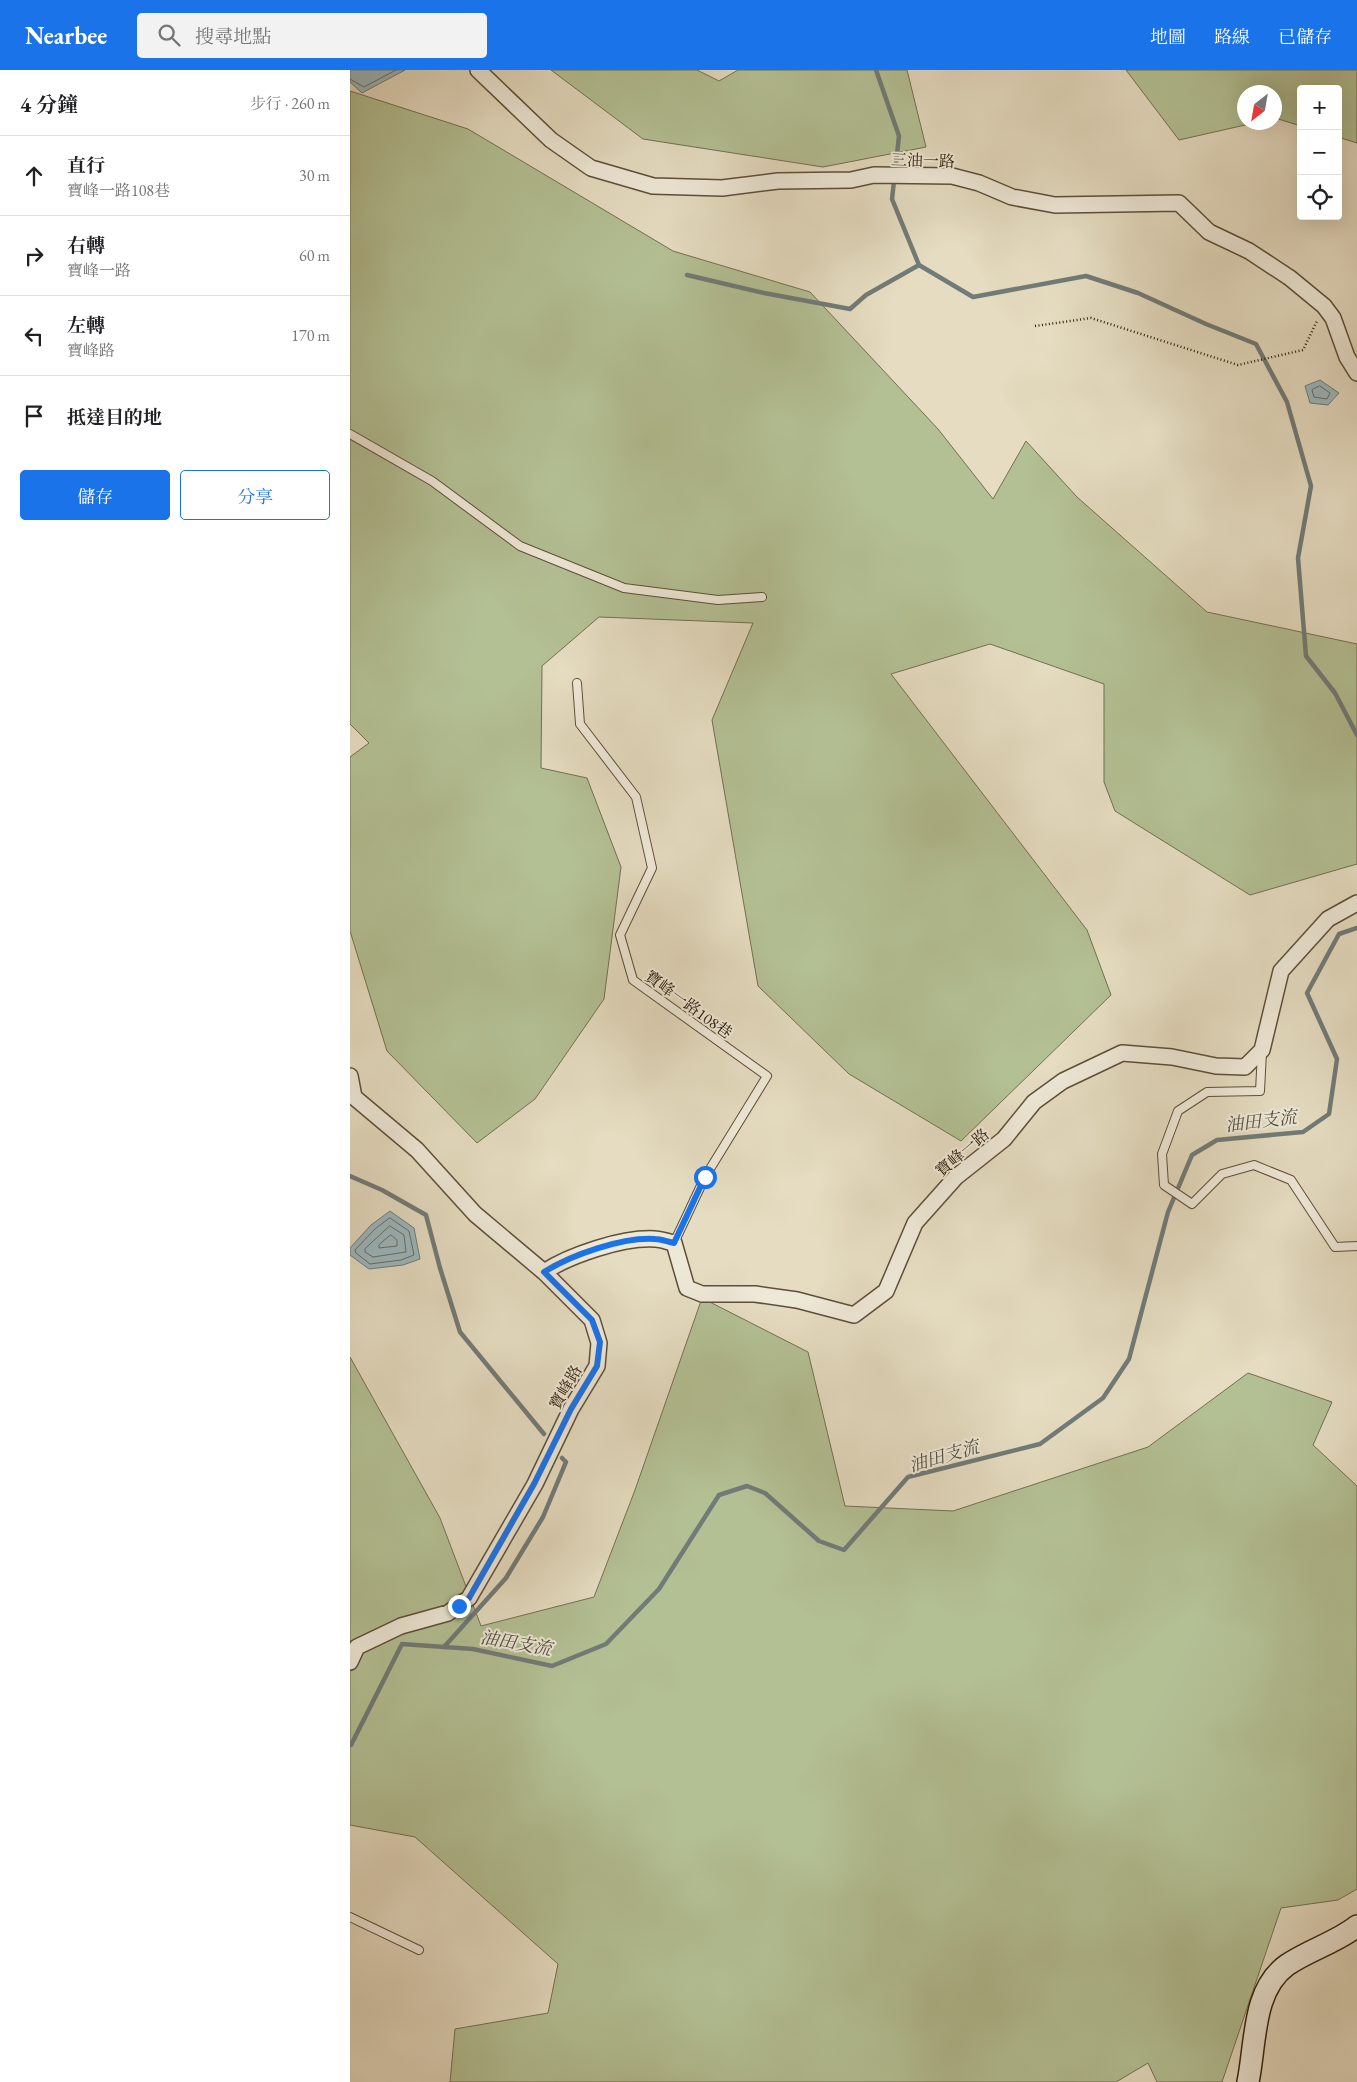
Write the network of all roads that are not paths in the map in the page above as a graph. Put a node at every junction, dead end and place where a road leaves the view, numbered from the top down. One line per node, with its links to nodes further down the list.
1 (478, 70): 2 (street, 三油一路)
2 (1357, 373)
3 (350, 434): 4 (lane)
4 (762, 597)
5 (577, 683): 9 (lane, 寶峰一路108巷)
6 (1357, 903): 7 (street)
7 (1262, 1050): 9 (street, 寶峰一路); 10 (lane)
8 (350, 1076): 11 (street, 寶峰路)
9 (674, 1243): 11 (street)
10 (1357, 1246)
11 (544, 1272): 12 (street, 寶峰路)
12 (350, 1662)
13 (350, 1917): 15 (lane)
14 (1357, 1926): 16 (street)
15 (419, 1950)
16 (1248, 2082)

